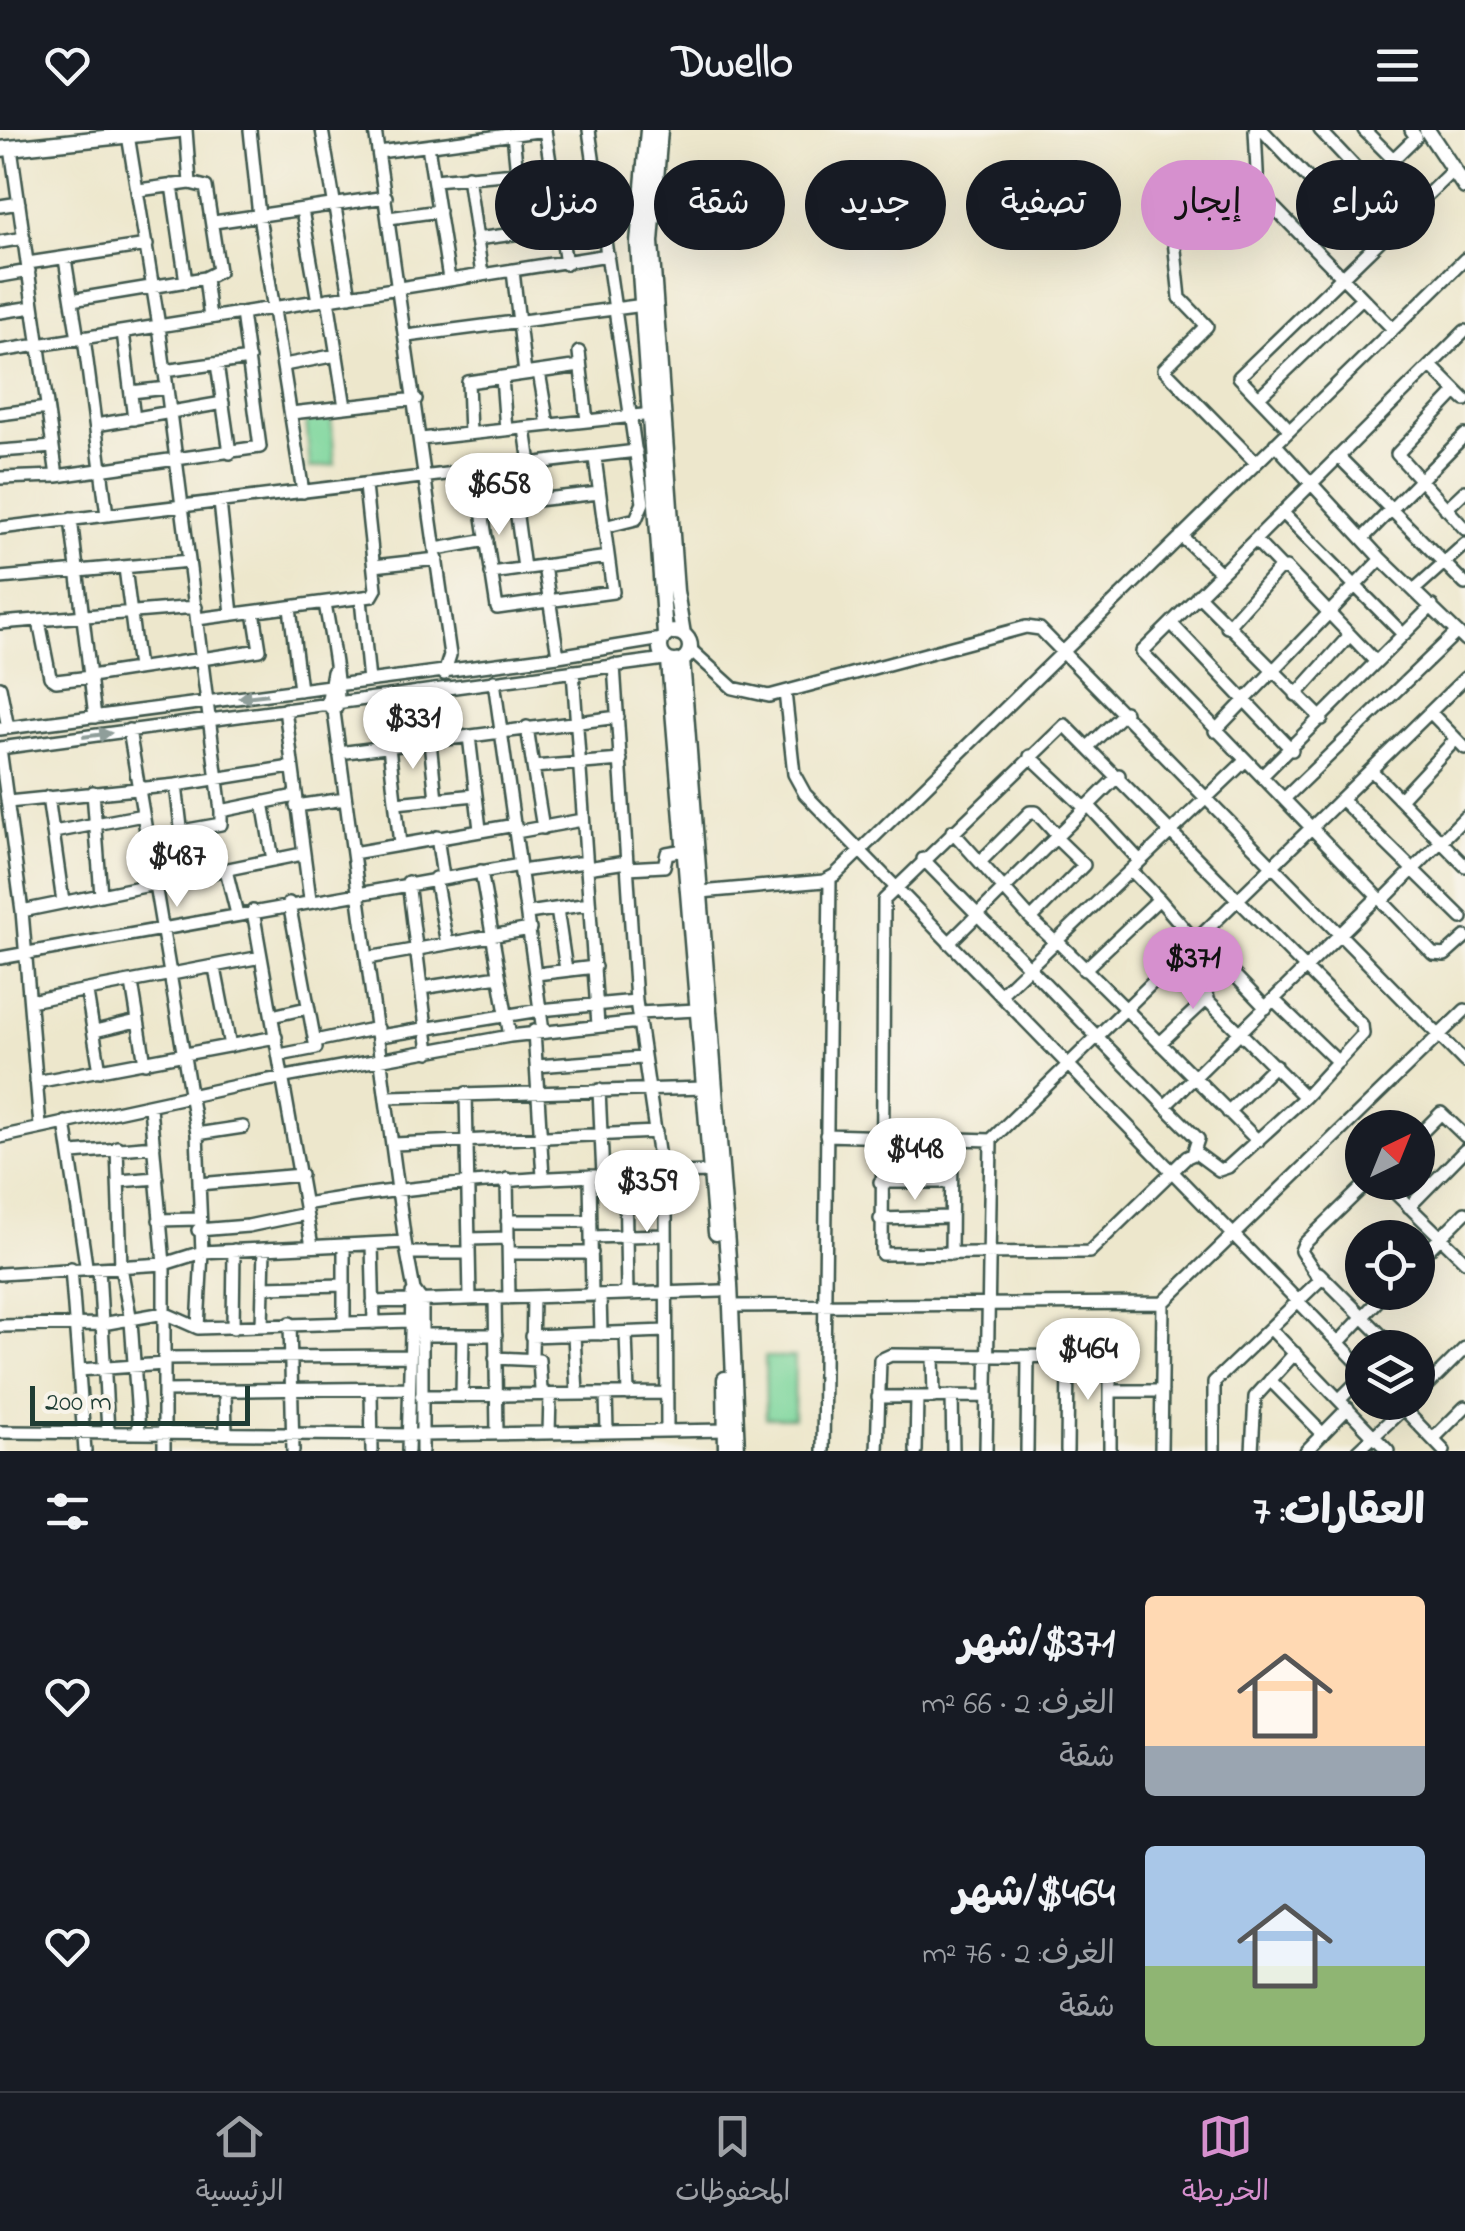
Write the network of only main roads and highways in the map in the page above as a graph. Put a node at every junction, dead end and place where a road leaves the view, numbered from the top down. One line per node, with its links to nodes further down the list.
1 (183, 130): 5 (main road)
2 (648, 130): 7 (main road)
3 (660, 130): 8 (main road)
4 (1427, 130): 6 (main road)
5 (6, 148)
6 (1465, 186)
7 (663, 637): 8 (main road); 8 (main road)
8 (679, 653): 9 (main road); 10 (main road)
9 (726, 1451)
10 (737, 1451)

